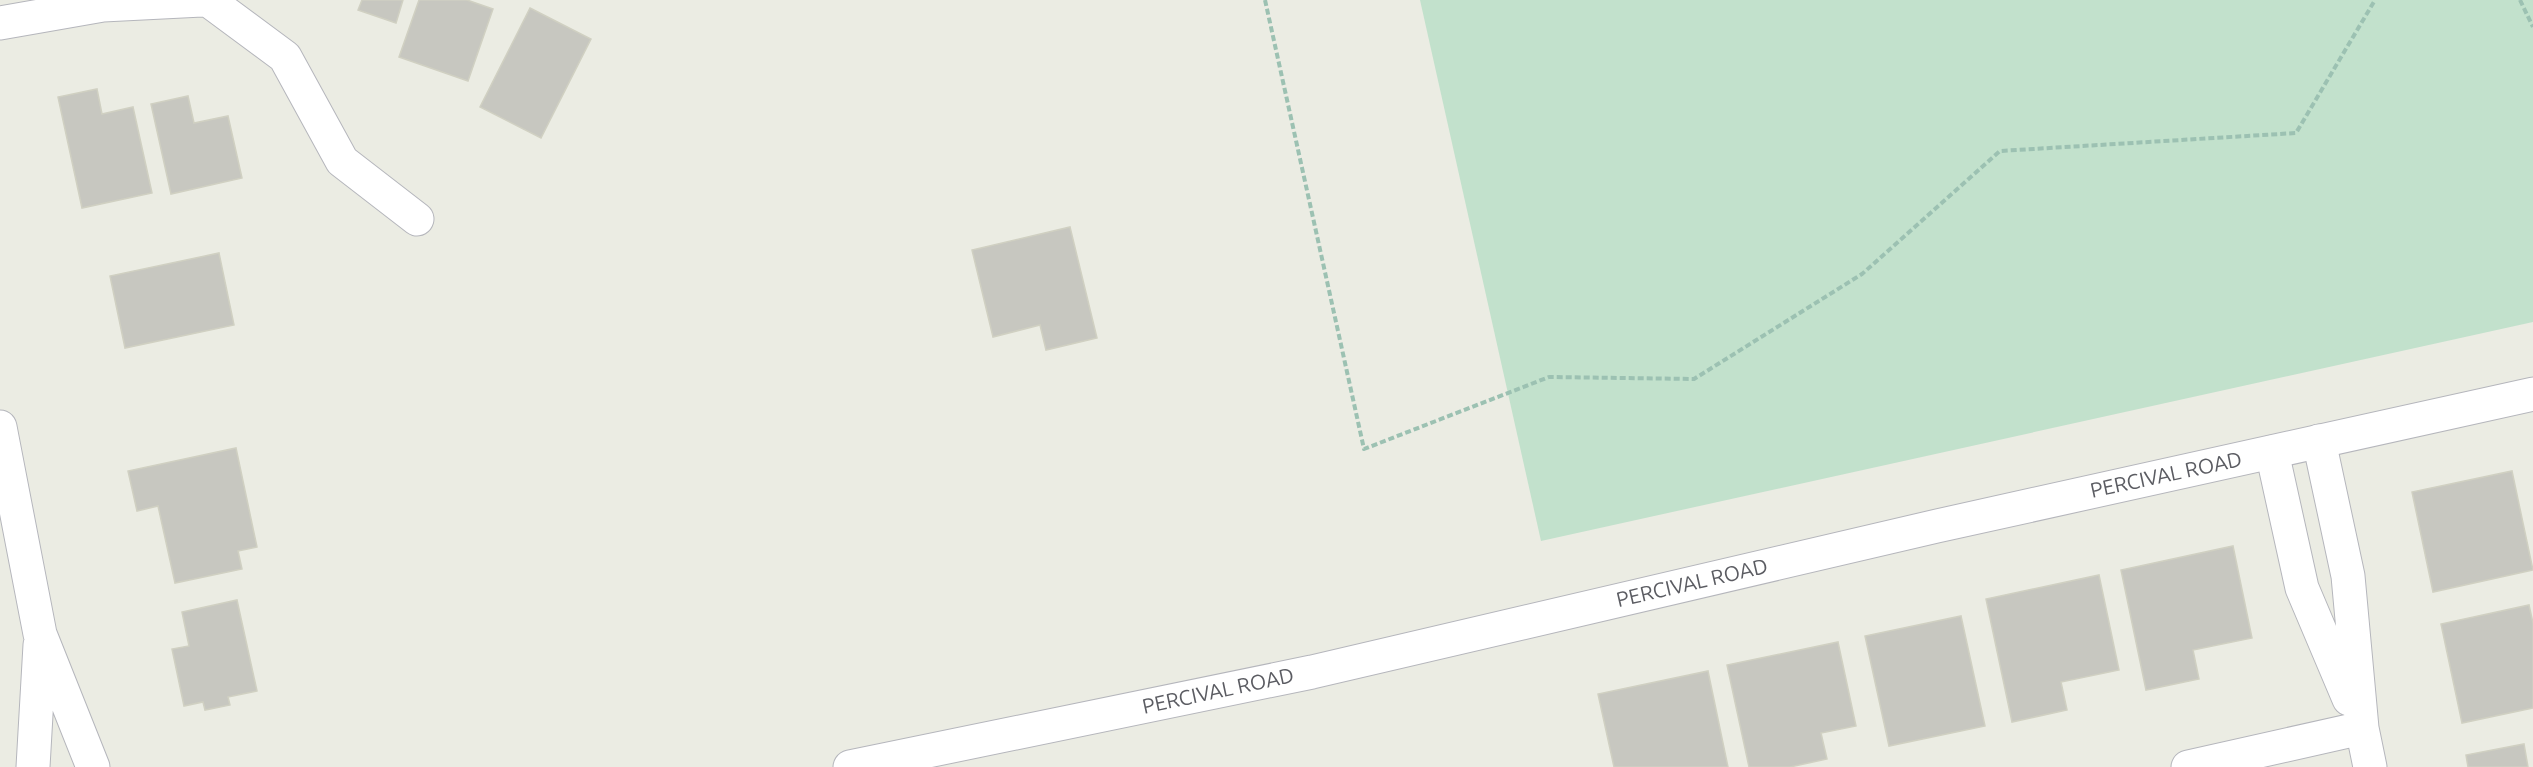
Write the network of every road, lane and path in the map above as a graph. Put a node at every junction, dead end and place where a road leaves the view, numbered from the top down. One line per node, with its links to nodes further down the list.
1 (202, 0): 6 (street)
2 (208, 0): 8 (street)
3 (1265, 0): 4 (path)
4 (2375, 0)
5 (2520, 0): 7 (path)
6 (0, 23)
7 (2533, 27)
8 (417, 219)
9 (2533, 394): 11 (street, PERCIVAL ROAD)
10 (0, 427): 15 (street)
11 (2319, 441): 12 (street, PERCIVAL ROAD); 13 (street)
12 (2272, 452): 14 (street); 19 (street, PERCIVAL ROAD)
13 (2340, 541): 14 (street); 16 (street)
14 (2295, 551): 16 (street)
15 (40, 634): 17 (street); 18 (street)
16 (2362, 728): 20 (street); 21 (street)
17 (33, 767)
18 (93, 767)
19 (850, 767)
20 (2188, 767)
21 (2370, 767)

